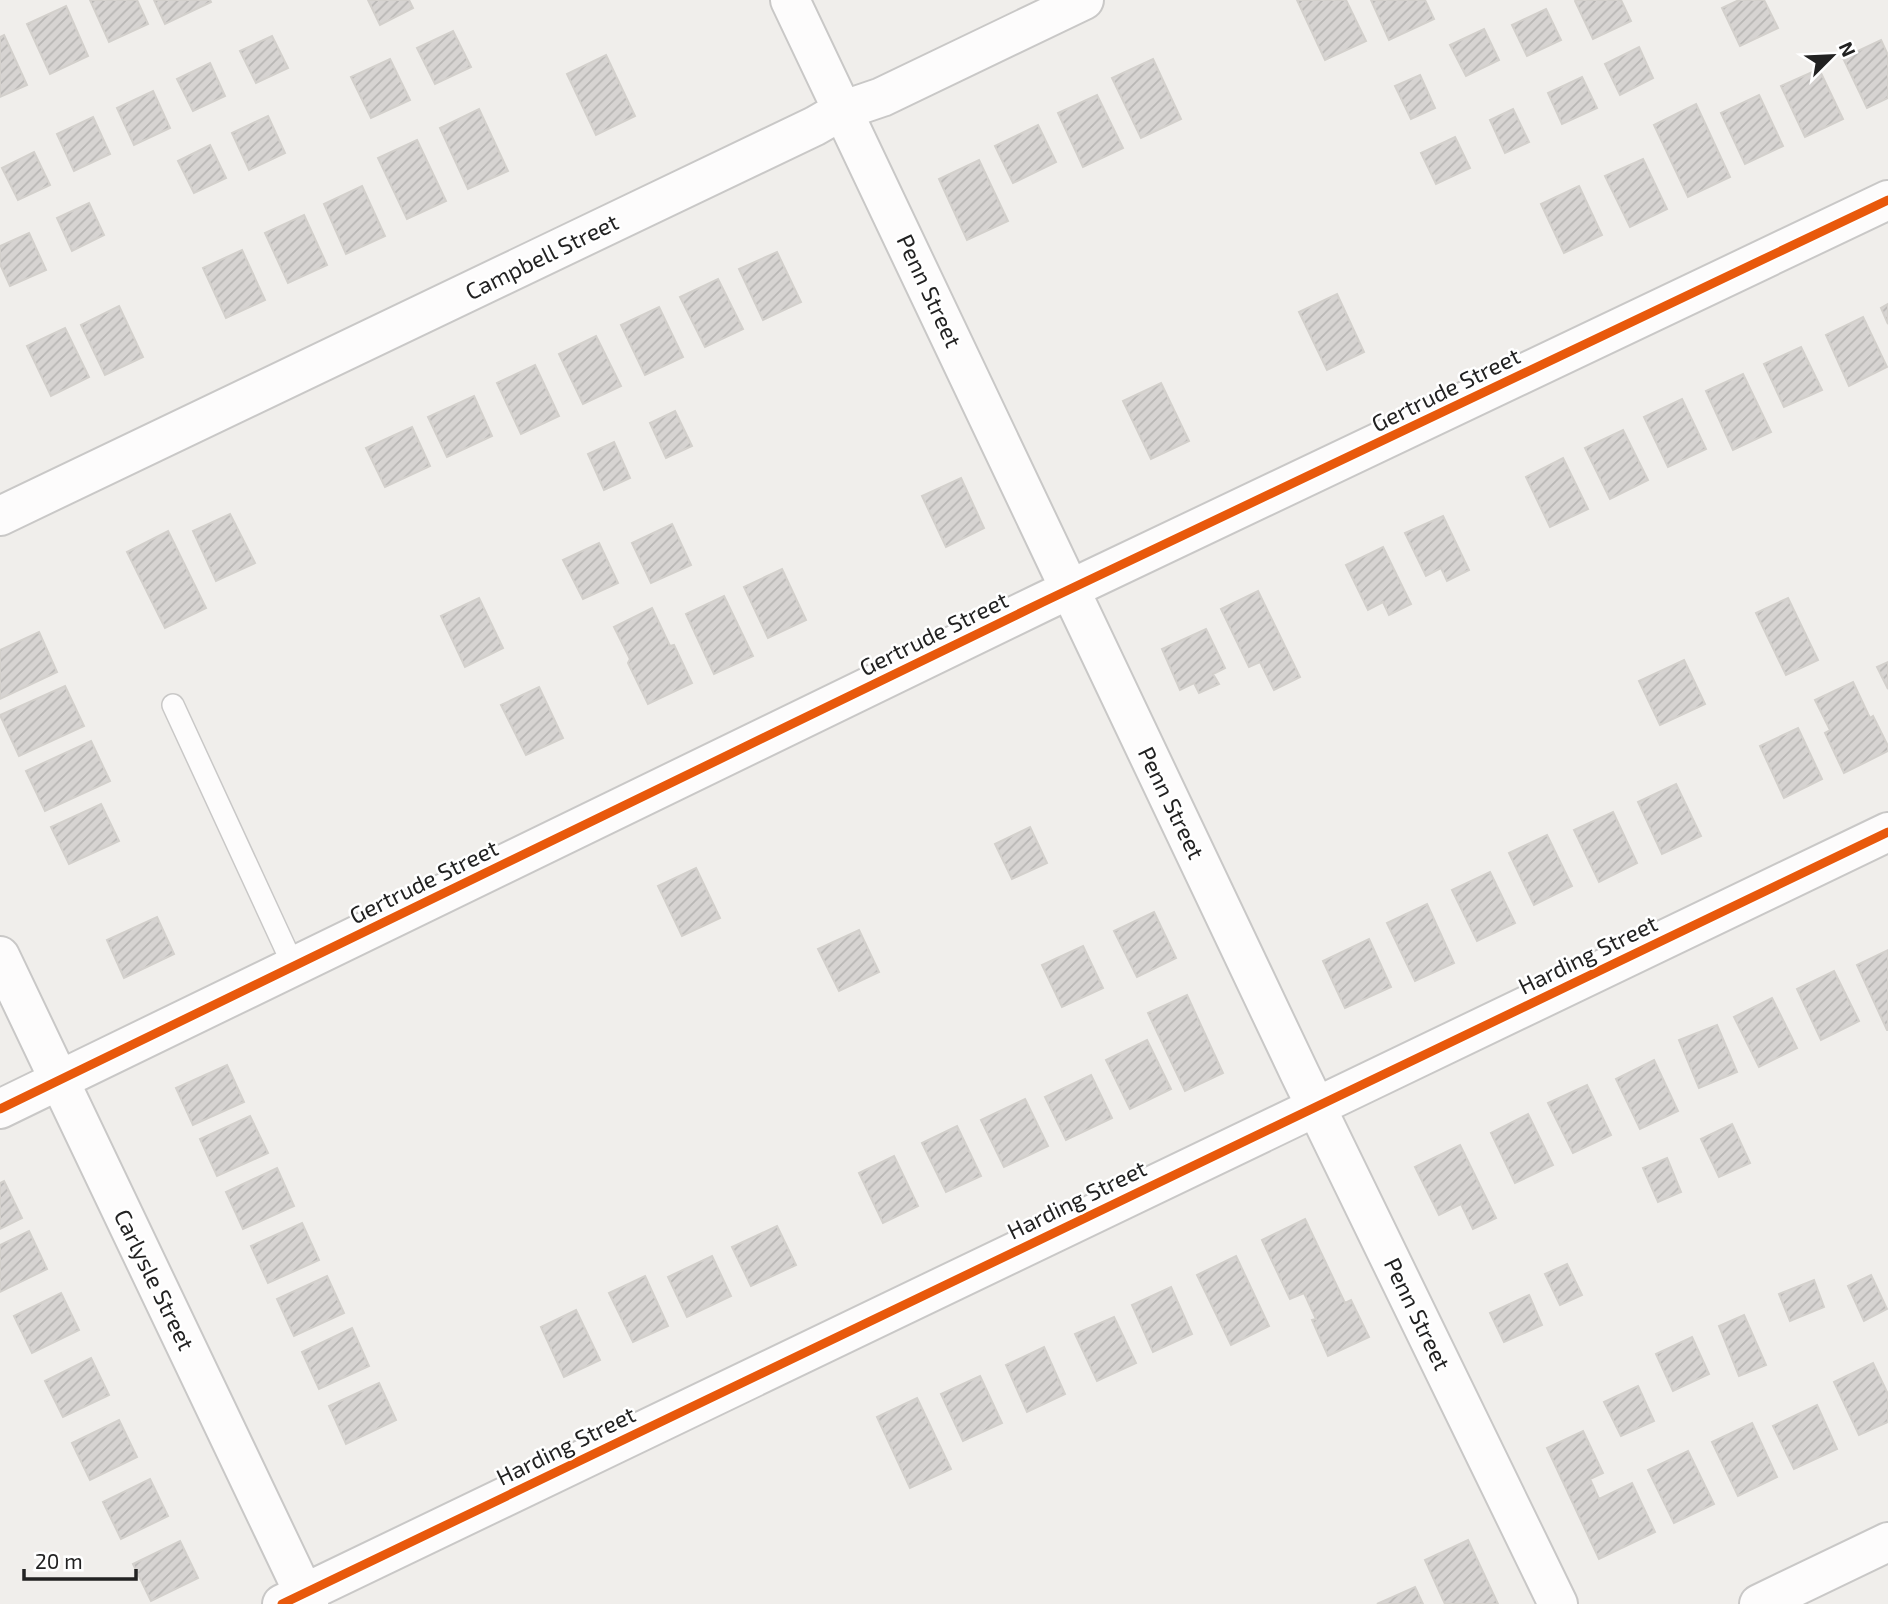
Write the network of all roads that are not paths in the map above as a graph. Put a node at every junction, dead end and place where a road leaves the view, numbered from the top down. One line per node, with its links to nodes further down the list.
1 (790, 0): 3 (street, Penn Street)
2 (1084, 0): 3 (street, Campbell Street)
3 (841, 111): 5 (street, Campbell Street); 6 (street, Penn Street)
4 (1888, 200): 6 (street, Gertrude Street)
5 (0, 516)
6 (1069, 590): 10 (street, Gertrude Street); 12 (street, Penn Street)
7 (173, 705): 10 (lane)
8 (1888, 832): 12 (street, Harding Street)
9 (0, 956): 11 (street, Carlysle Street)
10 (294, 967): 11 (street, Gertrude Street)
11 (59, 1081): 13 (street, Gertrude Street); 15 (street, Carlysle Street)
12 (1316, 1107): 15 (street, Harding Street); 16 (street, Penn Street)
13 (0, 1109)
14 (1888, 1542): 17 (street)
15 (299, 1600)
16 (1558, 1604)
17 (1759, 1604)

